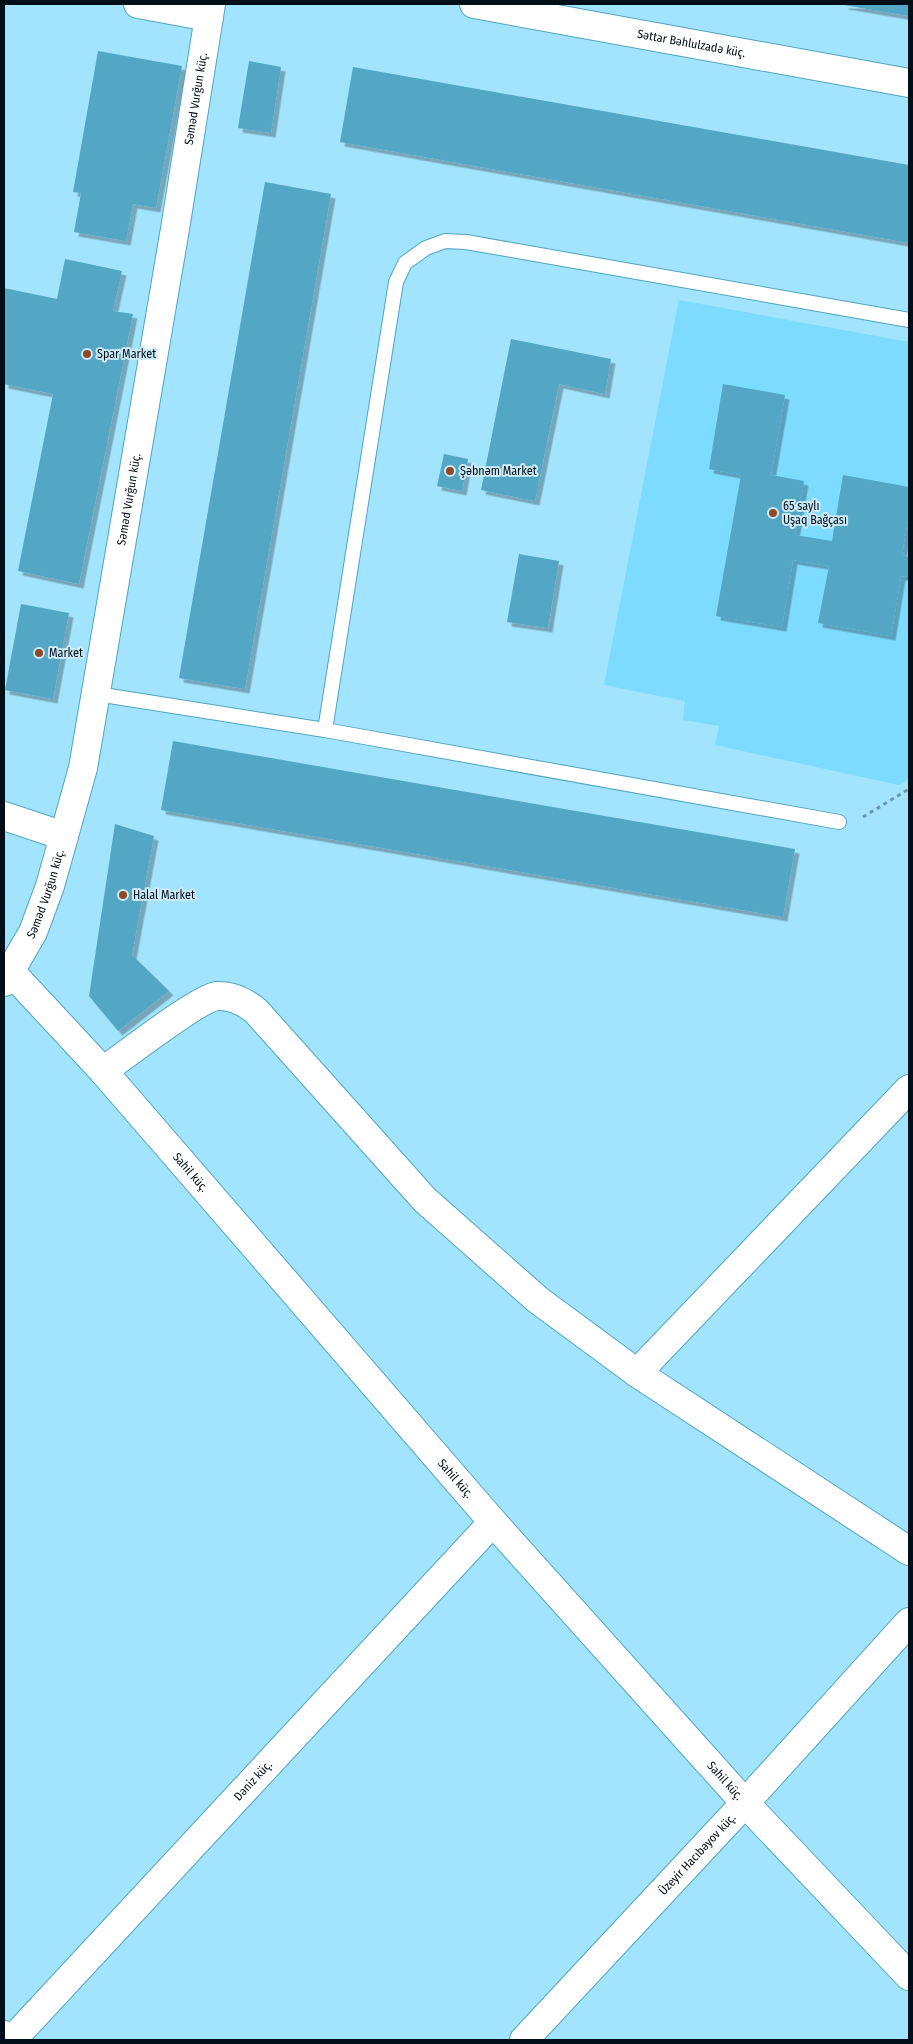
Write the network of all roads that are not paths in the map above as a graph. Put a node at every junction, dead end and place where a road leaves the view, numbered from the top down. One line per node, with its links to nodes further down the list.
1 (138, 4): 3 (street)
2 (474, 4): 4 (street, Səttar Bəhlulzadə küç.)
3 (210, 10): 6 (street, Səməd Vurğun küç.)
4 (909, 83)
5 (909, 320): 7 (lane)
6 (97, 694): 7 (lane); 10 (street, Səməd Vurğun küç.)
7 (325, 730): 9 (lane)
8 (4, 816): 10 (street)
9 (839, 822)
10 (64, 836): 11 (street, Səməd Vurğun küç.)
11 (7, 977): 12 (street, Sahil küç.)
12 (103, 1071): 14 (street); 15 (street, Sahil küç.)
13 (909, 1088): 14 (street)
14 (637, 1373): 16 (street)
15 (493, 1522): 18 (street, Sahil küç.); 21 (street, Dәniz küç.)
16 (909, 1550)
17 (909, 1622): 18 (street, Üzeyir Hacıbəyov küç.)
18 (745, 1803): 19 (street, Sahil küç.); 22 (street, Üzeyir Hacıbəyov küç.)
19 (909, 1976)
20 (4, 2036): 21 (street)
21 (10, 2040)
22 (524, 2040)

